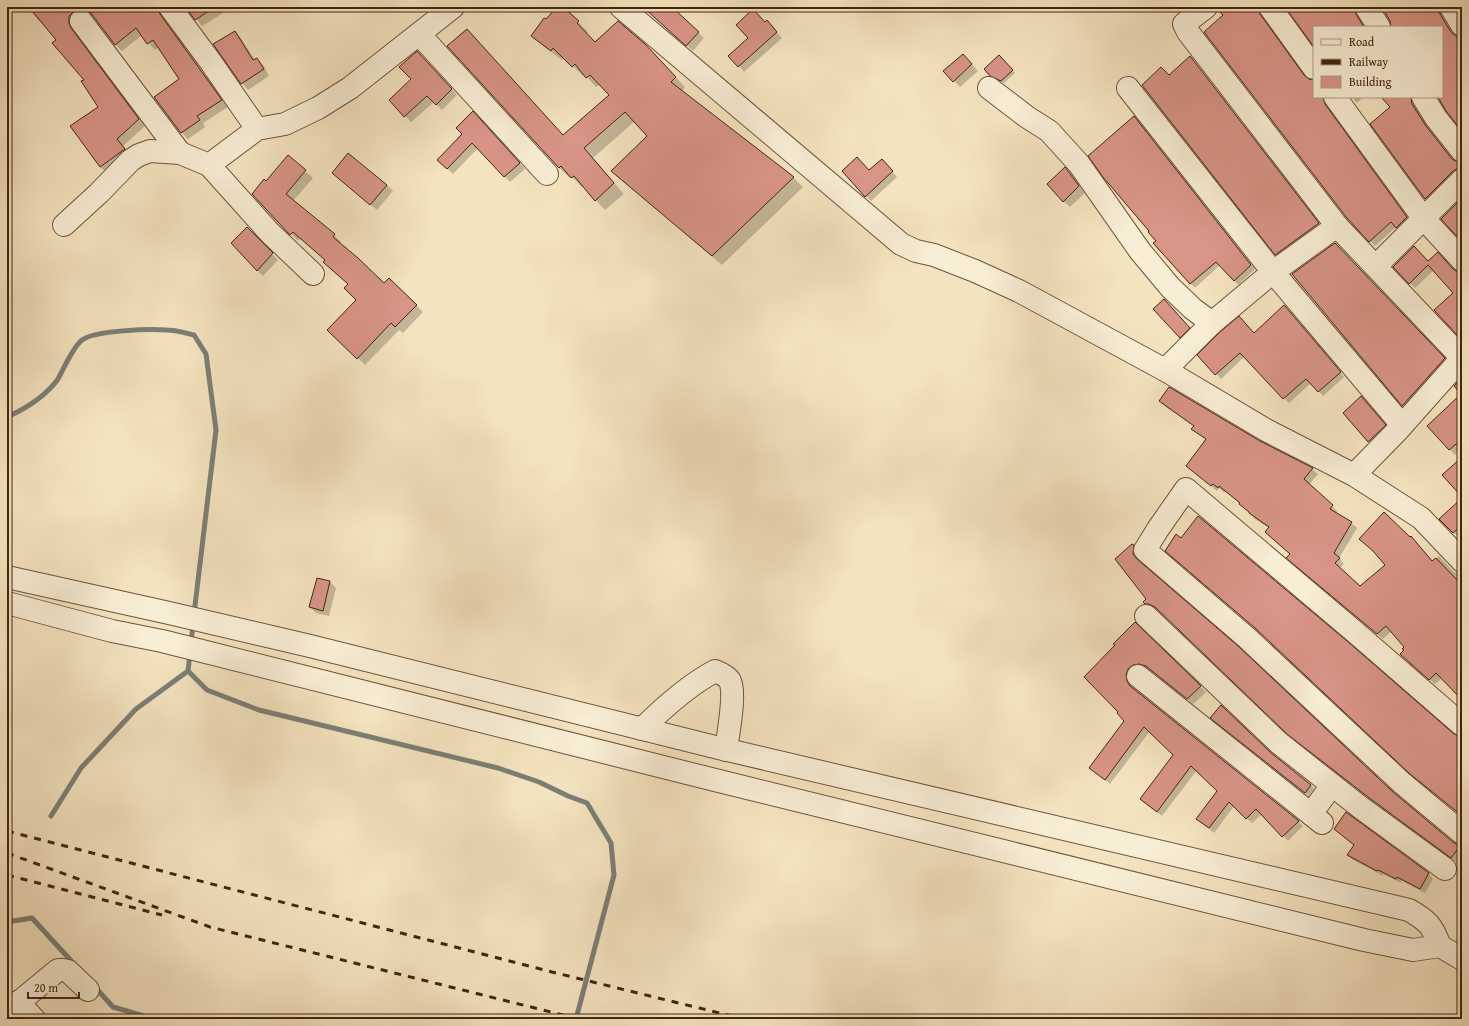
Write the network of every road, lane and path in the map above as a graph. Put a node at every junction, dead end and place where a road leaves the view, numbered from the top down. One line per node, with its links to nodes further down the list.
1 (170, 7): 17 (street)
2 (454, 7): 11 (street)
3 (1206, 7): 25 (street)
4 (1270, 7): 12 (street)
5 (1366, 7): 10 (street)
6 (1451, 7): 9 (street)
7 (630, 10): 32 (street)
8 (81, 21): 19 (street)
9 (1462, 24)
10 (1378, 26)
11 (419, 34): 17 (street); 21 (street)
12 (1313, 67)
13 (989, 88): 30 (street)
14 (1128, 88): 28 (street)
15 (1336, 98): 23 (street)
16 (1424, 98): 18 (street)
17 (257, 129): 20 (street)
18 (1462, 151)
19 (180, 153): 20 (street); 24 (street)
20 (209, 165): 29 (street)
21 (547, 174)
22 (1462, 180): 23 (street)
23 (1424, 219): 26 (street); 27 (street)
24 (64, 225)
25 (1337, 226): 27 (street); 28 (street)
26 (1462, 260)
27 (1376, 266): 31 (street)
28 (1273, 272): 30 (street); 33 (street)
29 (313, 274)
30 (1212, 323): 32 (street)
31 (1462, 358): 33 (street)
32 (1165, 370): 34 (street)
33 (1402, 425): 34 (street)
34 (1354, 476): 35 (street)
35 (1462, 561)
36 (7, 577): 41 (street)
37 (7, 604): 46 (street)
38 (1146, 616): 43 (street)
39 (1138, 676): 43 (street)
40 (1462, 725): 44 (street)
41 (642, 729): 42 (street); 42 (street)
42 (726, 750): 46 (street)
43 (1332, 785): 45 (street)
44 (1462, 833)
45 (1445, 869)
46 (1440, 946): 47 (street)
47 (1462, 959)
48 (88, 990): 49 (street)
49 (13, 1007): 50 (street)
50 (34, 1019)

